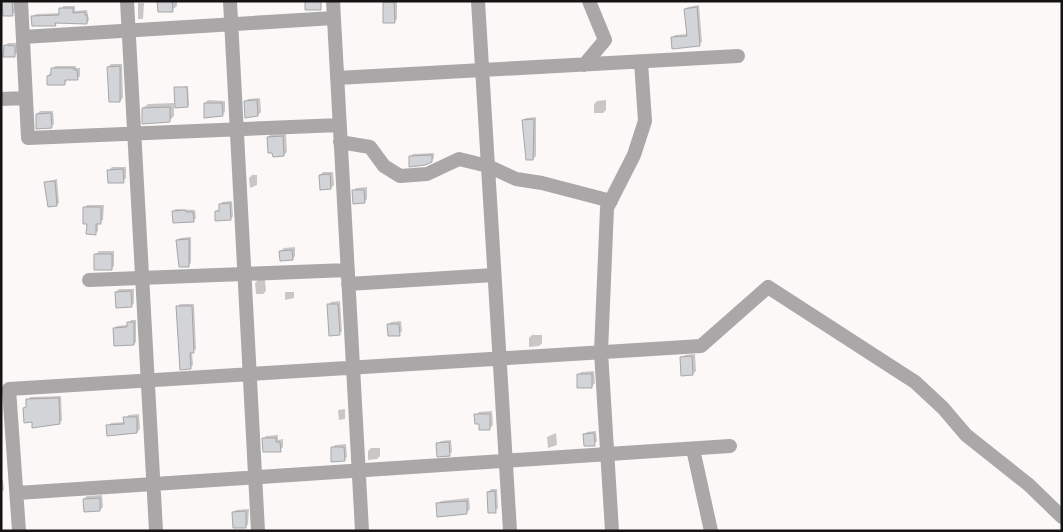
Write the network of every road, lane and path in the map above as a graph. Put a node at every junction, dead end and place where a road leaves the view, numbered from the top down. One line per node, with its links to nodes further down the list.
1 (21, 1): 10 (street)
2 (126, 1): 9 (street)
3 (230, 1): 8 (street)
4 (333, 1): 7 (street)
5 (478, 1): 14 (street)
6 (589, 1): 13 (street)
7 (334, 18): 8 (street); 15 (street)
8 (231, 25): 9 (street); 19 (street)
9 (128, 31): 10 (street); 20 (street)
10 (22, 37): 16 (street)
11 (738, 56): 12 (street)
12 (641, 62): 13 (street); 23 (street)
13 (584, 65): 14 (street)
14 (482, 70): 15 (street); 22 (street)
15 (337, 78): 18 (street)
16 (26, 98): 17 (street); 20 (street)
17 (1, 99)
18 (340, 125): 19 (street); 21 (street)
19 (237, 129): 20 (street); 24 (street)
20 (134, 134): 27 (street)
21 (340, 142): 22 (street); 26 (street)
22 (488, 166): 23 (street); 25 (street)
23 (611, 201): 29 (street)
24 (244, 274): 26 (street); 27 (street); 32 (street)
25 (494, 276): 26 (street); 30 (street)
26 (348, 277): 31 (street)
27 (142, 278): 28 (street); 33 (street)
28 (89, 280)
29 (601, 352): 30 (street); 37 (street); 43 (street)
30 (499, 358): 31 (street); 38 (street)
31 (353, 368): 32 (street); 39 (street)
32 (250, 374): 33 (street); 40 (street)
33 (148, 380): 36 (street); 41 (street)
34 (730, 446): 35 (street)
35 (693, 449): 37 (street); 50 (street)
36 (7, 450): 42 (street)
37 (608, 455): 38 (street); 49 (street)
38 (506, 461): 39 (street); 48 (street)
39 (359, 471): 40 (street); 47 (street)
40 (255, 478): 41 (street); 46 (street)
41 (154, 484): 42 (street); 45 (street)
42 (17, 493): 44 (street)
43 (1062, 517)
44 (19, 531)
45 (156, 531)
46 (258, 531)
47 (362, 531)
48 (510, 531)
49 (612, 531)
50 (711, 531)

